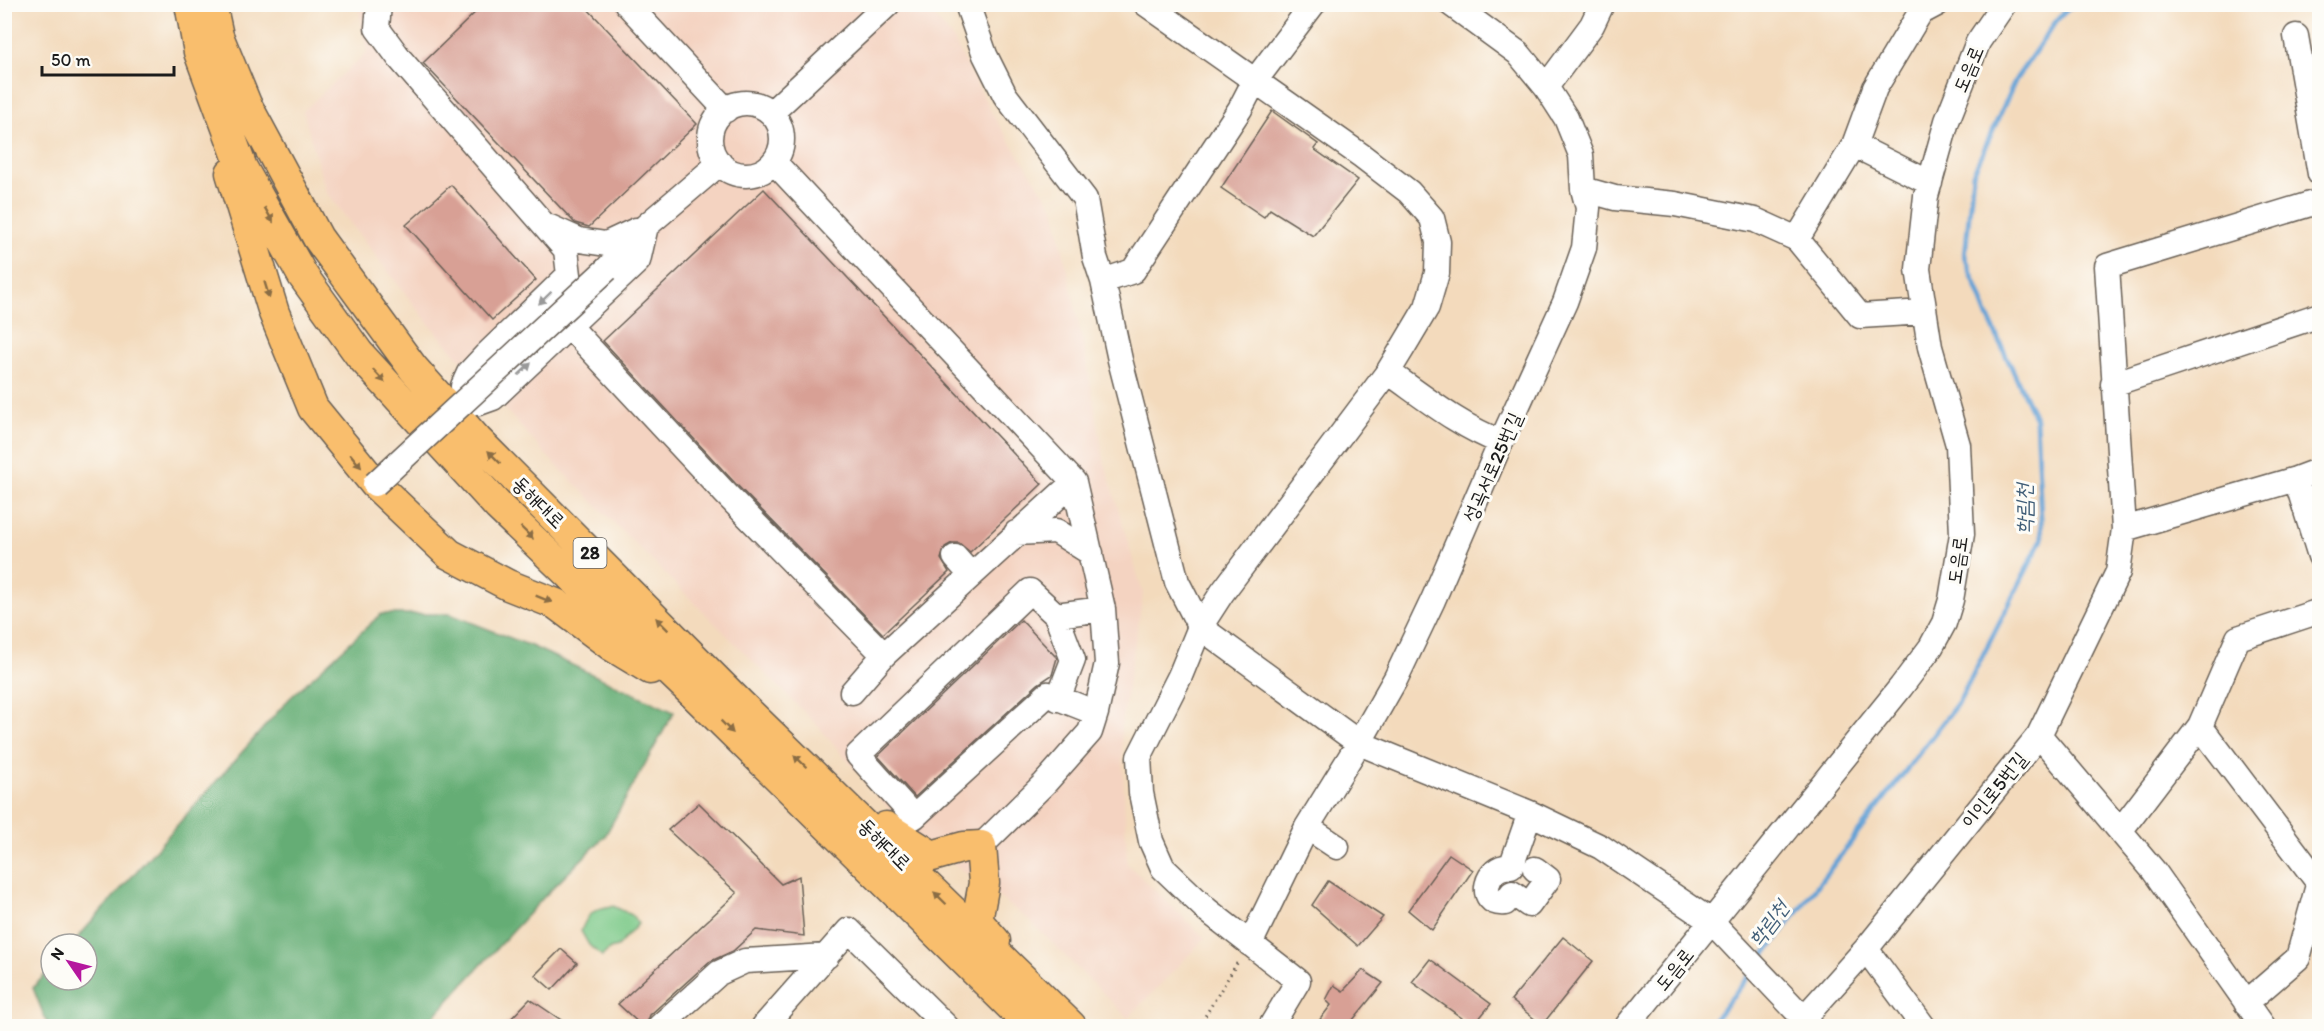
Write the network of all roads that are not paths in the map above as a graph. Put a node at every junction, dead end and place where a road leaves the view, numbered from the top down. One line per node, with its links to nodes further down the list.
1 (190, 4): 14 (main road)
2 (211, 4): 60 (main road, 동해대로 / 28, one-way to 2)
3 (379, 4): 26 (street)
4 (627, 4): 17 (street)
5 (888, 4): 18 (street)
6 (967, 4): 31 (street)
7 (1146, 4): 15 (street)
8 (1314, 4): 15 (street)
9 (1451, 4): 16 (street, 성곡서로25번길)
10 (1602, 4): 16 (street)
11 (1937, 4): 19 (street)
12 (2004, 4): 23 (street, 도음로)
13 (2296, 36): 22 (street)
14 (199, 52): 43 (main road, one-way to 43); 54 (main road, one-way to 54)
15 (1254, 82): 31 (street); 35 (street)
16 (1546, 87): 24 (street, 성곡서로25번길)
17 (726, 110): 18 (street); 21 (street)
18 (771, 113): 20 (street)
19 (1854, 145): 23 (street); 28 (street)
20 (774, 162): 21 (street); 42 (street)
21 (720, 163): 27 (street)
22 (2319, 174)
23 (1930, 183): 32 (street, 도음로)
24 (1583, 189): 28 (street); 39 (street, 성곡서로25번길)
25 (2319, 201): 36 (street, 이인로5번길)
26 (544, 225): 29 (street); 30 (street)
27 (646, 226): 29 (street); 34 (street); 43 (street, bridge)
28 (1797, 238): 32 (street)
29 (606, 244): 30 (street)
30 (569, 274): 37 (street, one-way to 37)
31 (1103, 281): 51 (street)
32 (1924, 312): 68 (street, 도음로)
33 (2319, 315): 36 (street)
34 (570, 327): 38 (street, one-way to 34); 52 (street)
35 (1388, 372): 39 (street); 51 (street)
36 (2113, 384): 44 (street, 이인로5번길)
37 (463, 386)
38 (479, 403)
39 (1501, 442): 59 (street, 성곡서로25번길)
40 (2319, 470): 41 (street)
41 (2296, 479): 44 (street); 47 (street)
42 (1074, 482): 45 (street); 46 (street)
43 (375, 484): 54 (main road, one-way to 54)
44 (2124, 529): 58 (street, 이인로5번길)
45 (1016, 533): 46 (street); 52 (street)
46 (1091, 553): 48 (street)
47 (2319, 556)
48 (1103, 609): 50 (street); 56 (street)
49 (2319, 612): 57 (street)
50 (1056, 615): 55 (street); 55 (street)
51 (1200, 627): 59 (street); 69 (street)
52 (884, 655): 53 (street)
53 (852, 692)
54 (699, 699): 72 (main road, one-way to 72)
55 (1058, 699): 56 (street)
56 (1096, 713): 64 (street)
57 (2200, 726): 63 (street); 67 (street)
58 (2039, 735): 63 (street); 70 (street, 이인로5번길)
59 (1359, 743): 61 (street); 62 (street, 성곡서로25번길)
60 (828, 787): 64 (main road); 73 (main road, 동해대로 / 28, one-way to 60)
61 (1530, 813): 66 (street); 68 (street)
62 (1307, 827): 65 (street); 69 (street, 성곡서로25번길)
63 (2120, 831): 74 (street)
64 (981, 846): 73 (main road)
65 (1336, 847)
66 (1535, 869)
67 (2319, 880): 74 (street)
68 (1712, 922): 75 (street); 84 (street, 도음로)
69 (1250, 944): 83 (street)
70 (1866, 949): 75 (street, 이인로5번길); 85 (street)
71 (827, 956): 76 (street); 77 (street); 78 (street)
72 (997, 993): 79 (main road); 80 (main road)
73 (1045, 999): 81 (main road, 동해대로 / 28); 82 (main road)
74 (2246, 1003): 86 (street)
75 (1807, 1022)
76 (660, 1026)
77 (764, 1026)
78 (946, 1026)
79 (1020, 1026)
80 (1031, 1026)
81 (1071, 1026)
82 (1079, 1026)
83 (1271, 1026)
84 (1627, 1026)
85 (1923, 1026)
86 (2263, 1026)

